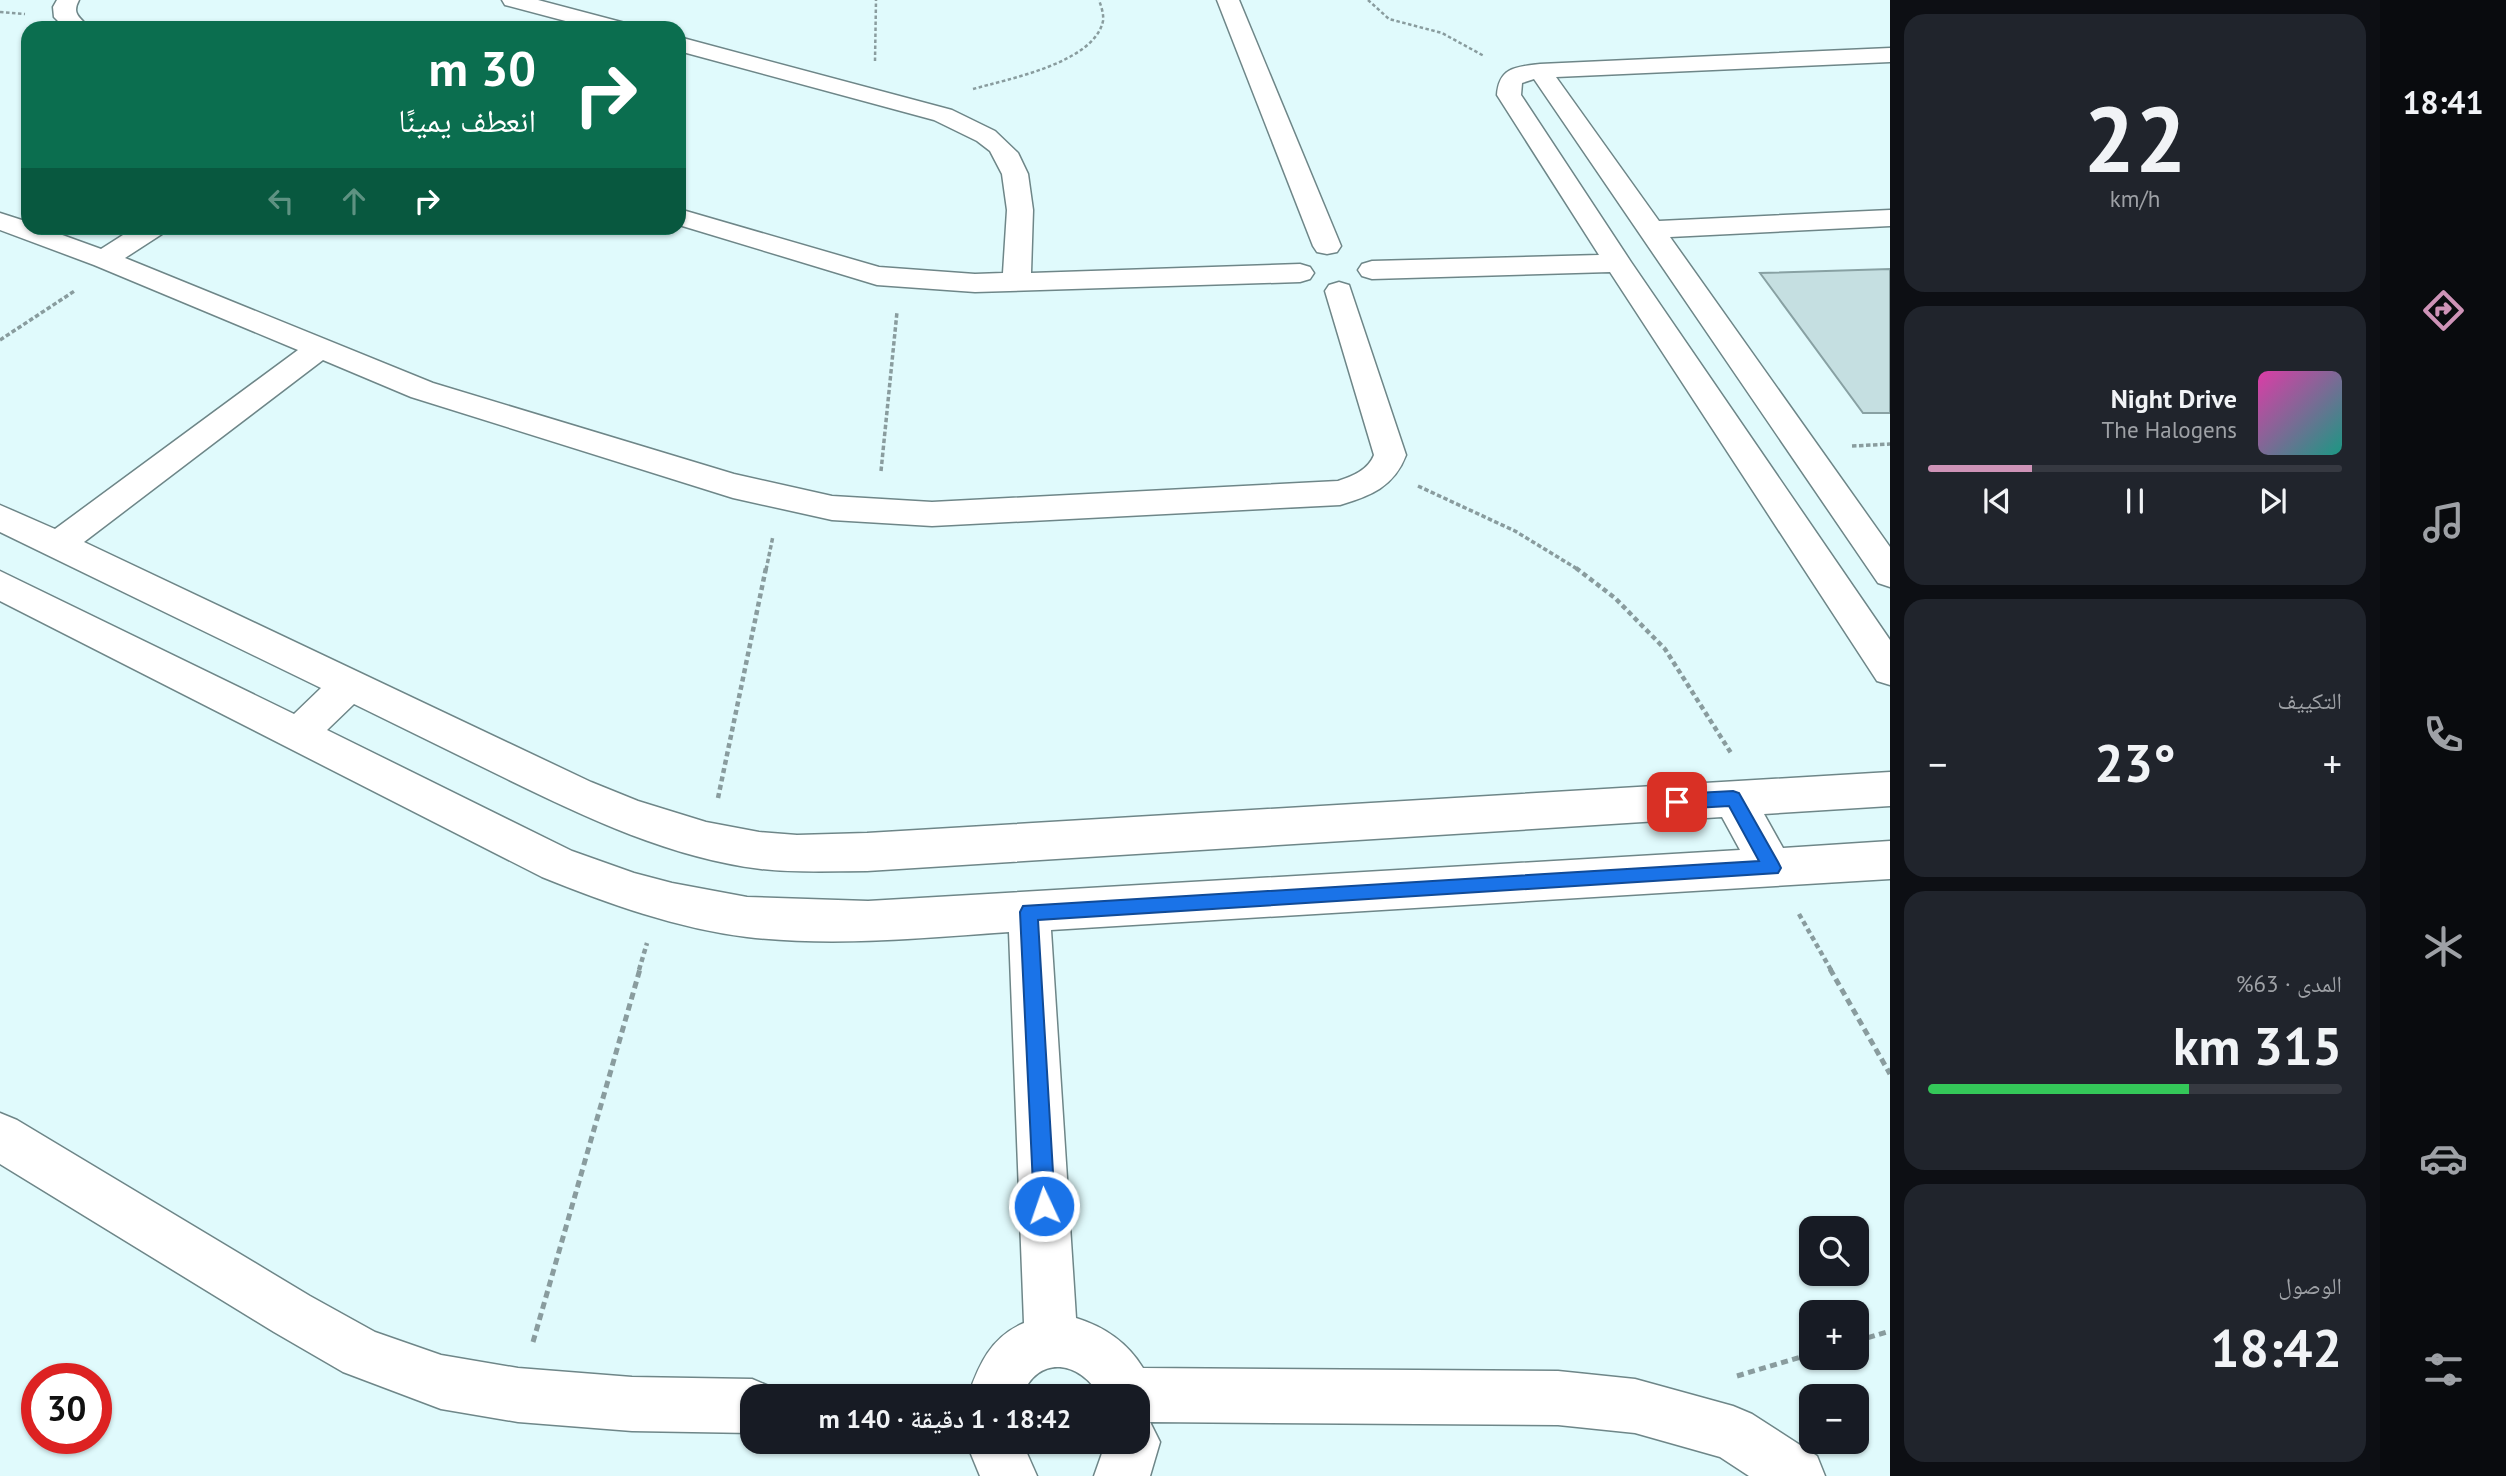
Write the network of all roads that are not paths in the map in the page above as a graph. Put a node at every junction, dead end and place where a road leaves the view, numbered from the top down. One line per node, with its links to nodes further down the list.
1 (68, 0): 4 (street)
2 (513, 0): 5 (street)
3 (1228, 0): 16 (street)
4 (69, 21)
5 (591, 21)
6 (686, 46): 21 (street)
7 (1890, 55): 8 (street)
8 (1529, 74): 13 (street); 18 (street)
9 (1890, 218): 13 (street)
10 (686, 219): 21 (street)
11 (0, 220): 12 (street)
12 (21, 228)
13 (1650, 230): 25 (street)
14 (39, 235): 17 (street)
15 (143, 235): 17 (street)
16 (1327, 246): 19 (street); 20 (street)
17 (109, 262): 23 (street)
18 (1618, 263): 19 (street); 26 (street)
19 (1371, 270): 22 (street)
20 (1300, 272): 21 (street); 22 (street)
21 (1017, 281)
22 (1339, 291): 23 (street)
23 (320, 348): 27 (street)
24 (0, 517): 27 (street)
25 (1859, 530): 26 (street); 28 (street)
26 (1796, 531): 30 (street)
27 (57, 545): 31 (street)
28 (1890, 575)
29 (0, 585): 32 (street)
30 (1890, 670)
31 (350, 684): 32 (street); 34 (street)
32 (298, 734): 37 (street)
33 (1890, 789): 34 (street)
34 (1745, 797): 36 (street)
35 (1890, 860): 36 (street)
36 (1772, 868): 37 (street)
37 (1029, 912): 39 (street)
38 (5, 1150): 42 (street)
39 (1051, 1340): 40 (street); 41 (street)
40 (998, 1384)
41 (1122, 1384)
42 (740, 1406)
43 (1150, 1410): 48 (street)
44 (999, 1454): 46 (street)
45 (1131, 1454): 47 (street)
46 (1009, 1476)
47 (1122, 1476)
48 (1797, 1476)

